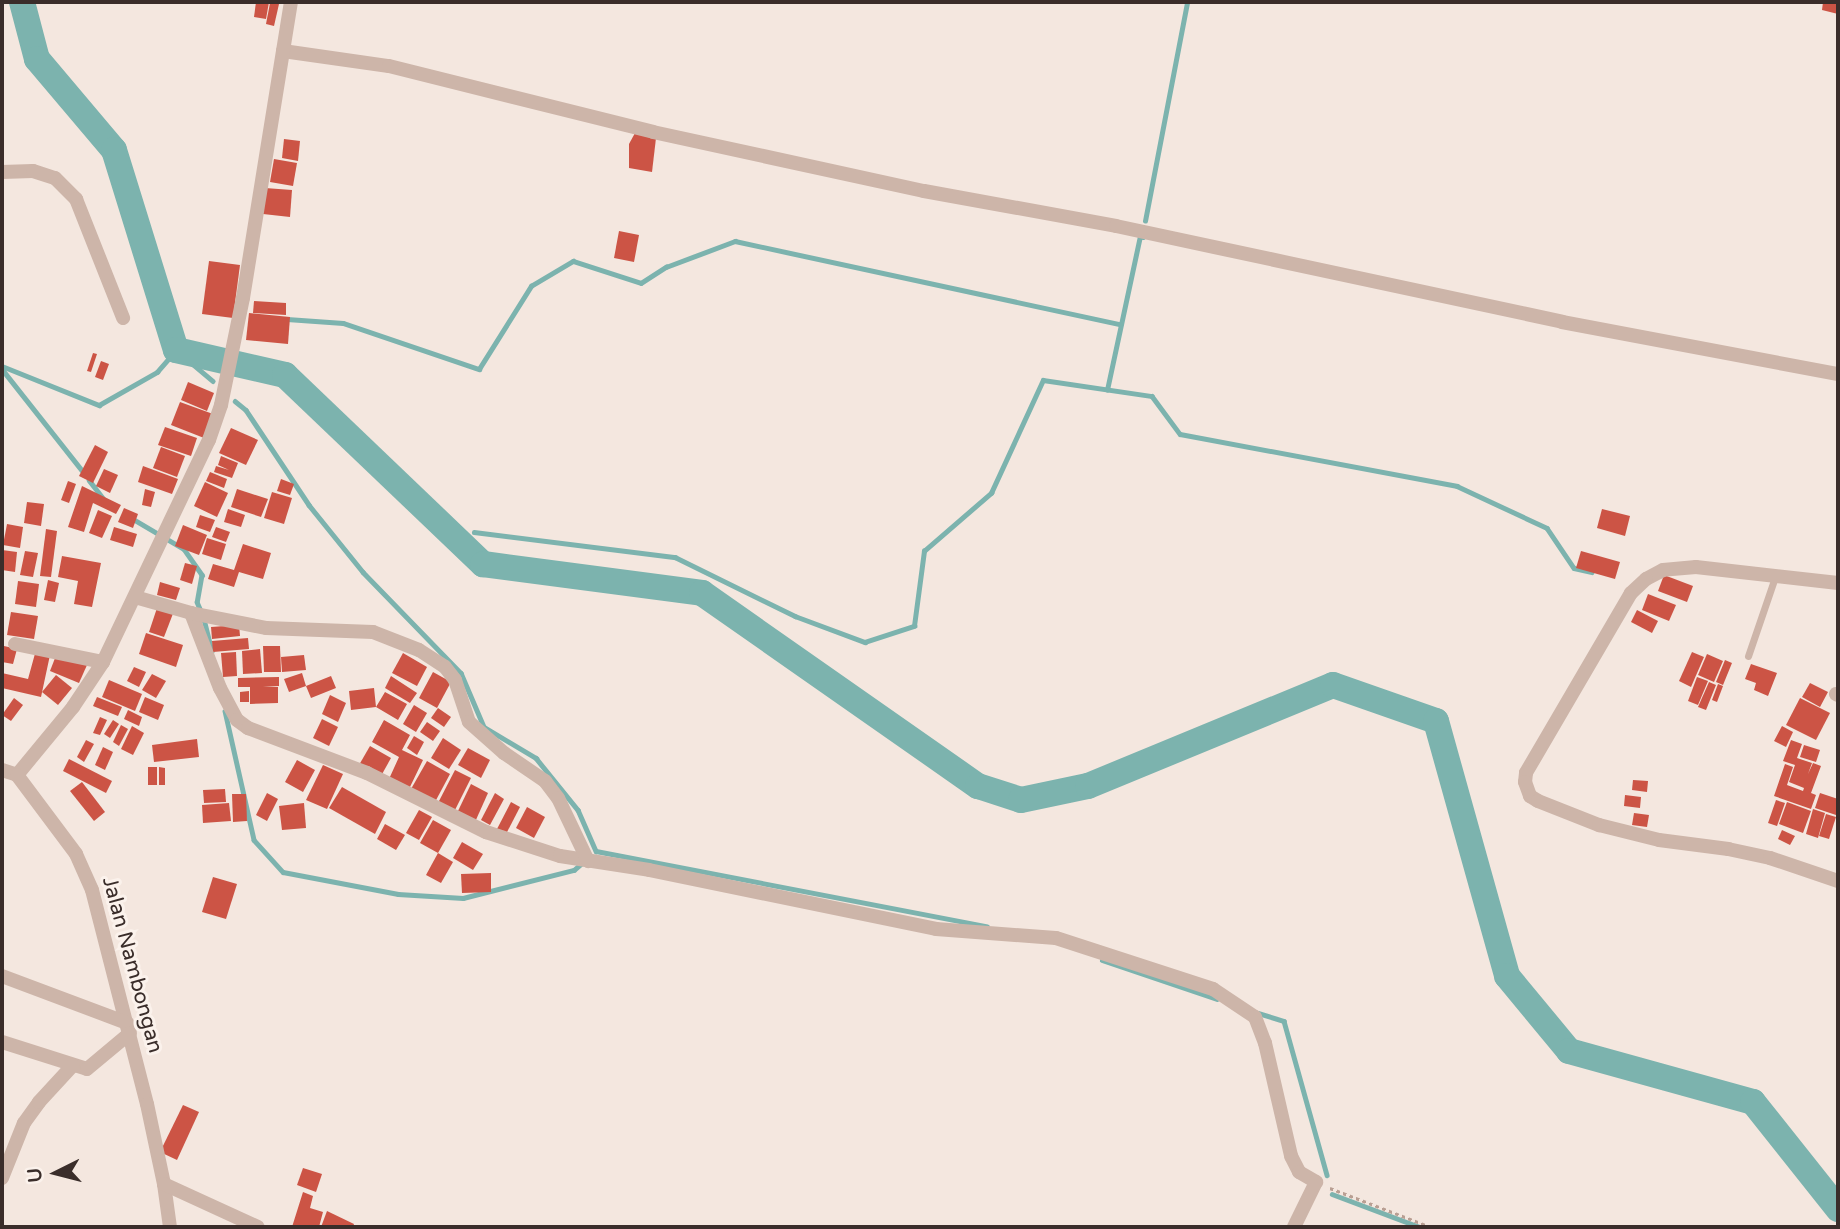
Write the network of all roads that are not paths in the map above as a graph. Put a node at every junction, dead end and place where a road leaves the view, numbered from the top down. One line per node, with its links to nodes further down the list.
1 (291, 2): 2 (street)
2 (284, 51): 5 (street); 8 (street)
3 (2, 172): 4 (street)
4 (123, 318)
5 (1838, 374)
6 (1775, 576): 7 (street); 11 (lane); 16 (street)
7 (1838, 583)
8 (135, 597): 9 (street); 12 (street)
9 (191, 613): 15 (street); 15 (street)
10 (15, 644): 12 (street)
11 (1748, 656)
12 (103, 662): 14 (street)
13 (2, 770): 14 (street)
14 (17, 775): 18 (street, Jalan Nambongan)
15 (588, 861): 25 (street)
16 (1838, 881)
17 (2, 976): 18 (street)
18 (128, 1028): 20 (street); 22 (street, Jalan Nambongan)
19 (2, 1042): 20 (street)
20 (74, 1065): 21 (street)
21 (2, 1178)
22 (164, 1184): 23 (street, Jalan Nambongan); 24 (street)
23 (170, 1227)
24 (258, 1227)
25 (1294, 1227)

